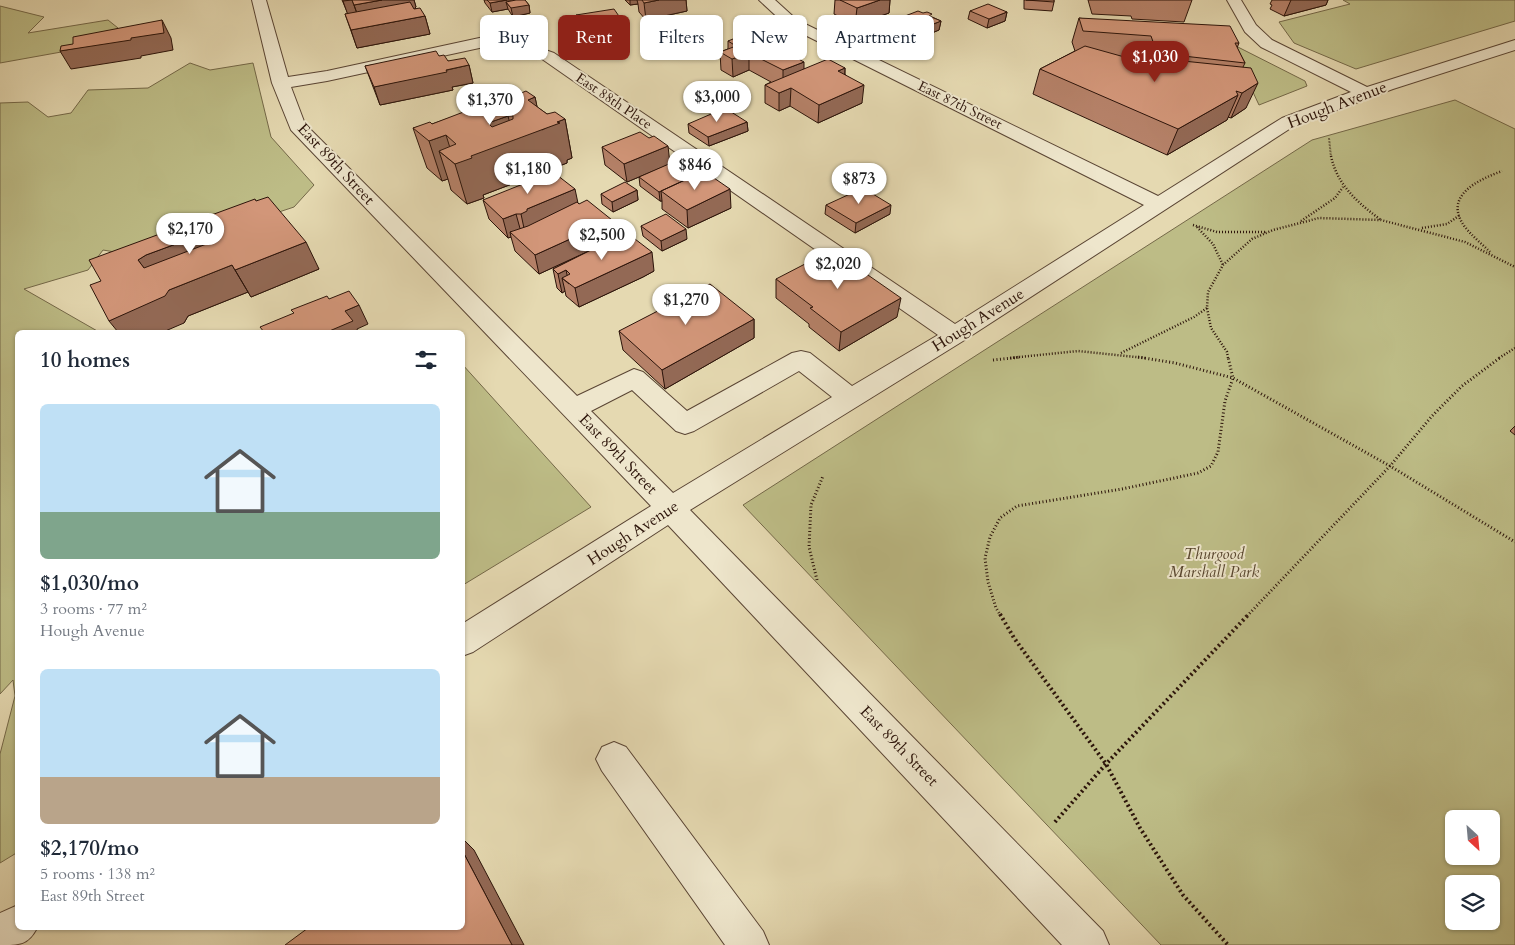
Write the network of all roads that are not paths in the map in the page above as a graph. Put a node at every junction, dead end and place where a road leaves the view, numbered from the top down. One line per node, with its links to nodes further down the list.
1 (259, 0): 5 (street, East 89th Street)
2 (766, 0): 7 (street, East 87th Street)
3 (1234, 0): 6 (street)
4 (1515, 45): 6 (street, Hough Avenue)
5 (281, 83): 8 (street, East 88th Place); 10 (street, East 89th Street)
6 (1366, 93): 7 (street, Hough Avenue)
7 (1158, 204): 8 (street, Hough Avenue)
8 (955, 335): 9 (street, Hough Avenue)
9 (850, 398): 10 (street); 11 (street, Hough Avenue)
10 (573, 409): 11 (street, East 89th Street)
11 (670, 509): 12 (street, Hough Avenue); 17 (street, East 89th Street)
12 (465, 640)
13 (614, 760): 16 (street)
14 (15, 927): 15 (street)
15 (0, 936)
16 (749, 945)
17 (1089, 945)

